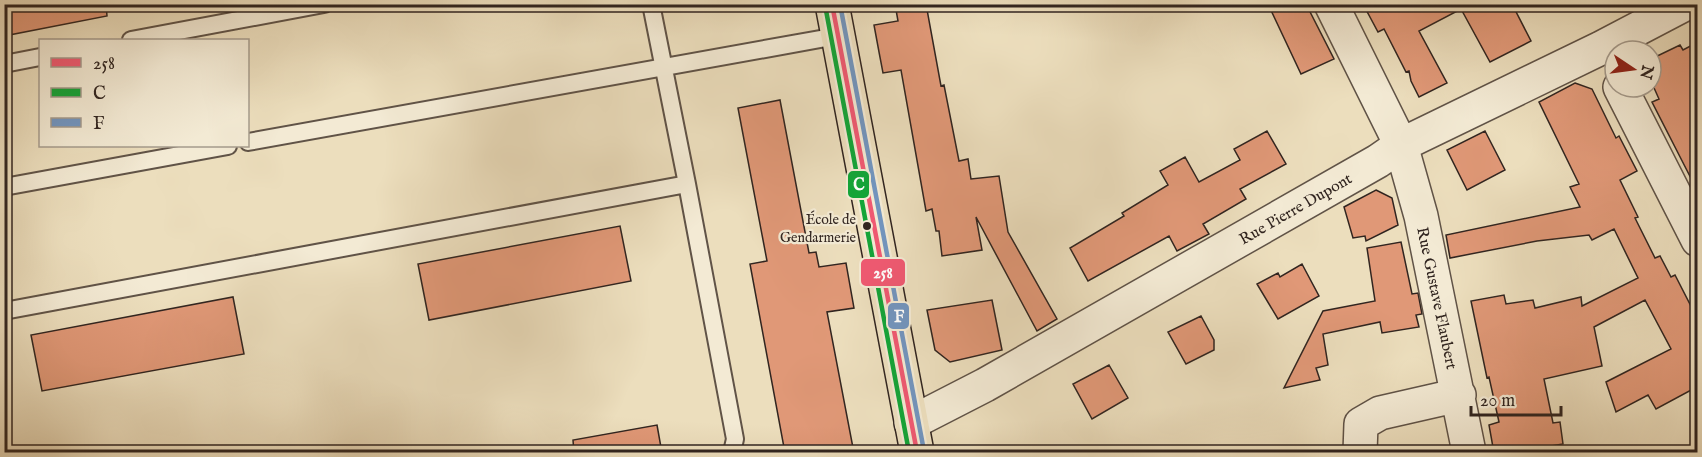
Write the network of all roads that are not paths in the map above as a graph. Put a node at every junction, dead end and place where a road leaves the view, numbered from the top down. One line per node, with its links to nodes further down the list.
1 (324, 4): 6 (lane)
2 (651, 4): 11 (lane)
3 (1331, 4): 14 (street, Rue Gustave Flaubert)
4 (1685, 4): 7 (street, Rue Pierre Dupont)
5 (835, 20): 11 (lane); 21 (main road)
6 (136, 39)
7 (1639, 39)
8 (39, 57): 9 (lane)
9 (4, 64)
10 (1603, 64): 14 (street, Rue Pierre Dupont)
11 (664, 65): 13 (lane); 16 (lane)
12 (1626, 99): 18 (street)
13 (249, 142)
14 (1401, 145): 20 (street, Rue Gustave Flaubert); 21 (street, Rue Pierre Dupont)
15 (223, 147): 17 (lane)
16 (687, 184): 19 (lane); 22 (lane)
17 (4, 187)
18 (1698, 240)
19 (4, 312)
20 (1459, 395): 23 (street); 24 (street, Rue Gustave Flaubert)
21 (914, 438)
22 (732, 453)
23 (1360, 453)
24 (1468, 453)

